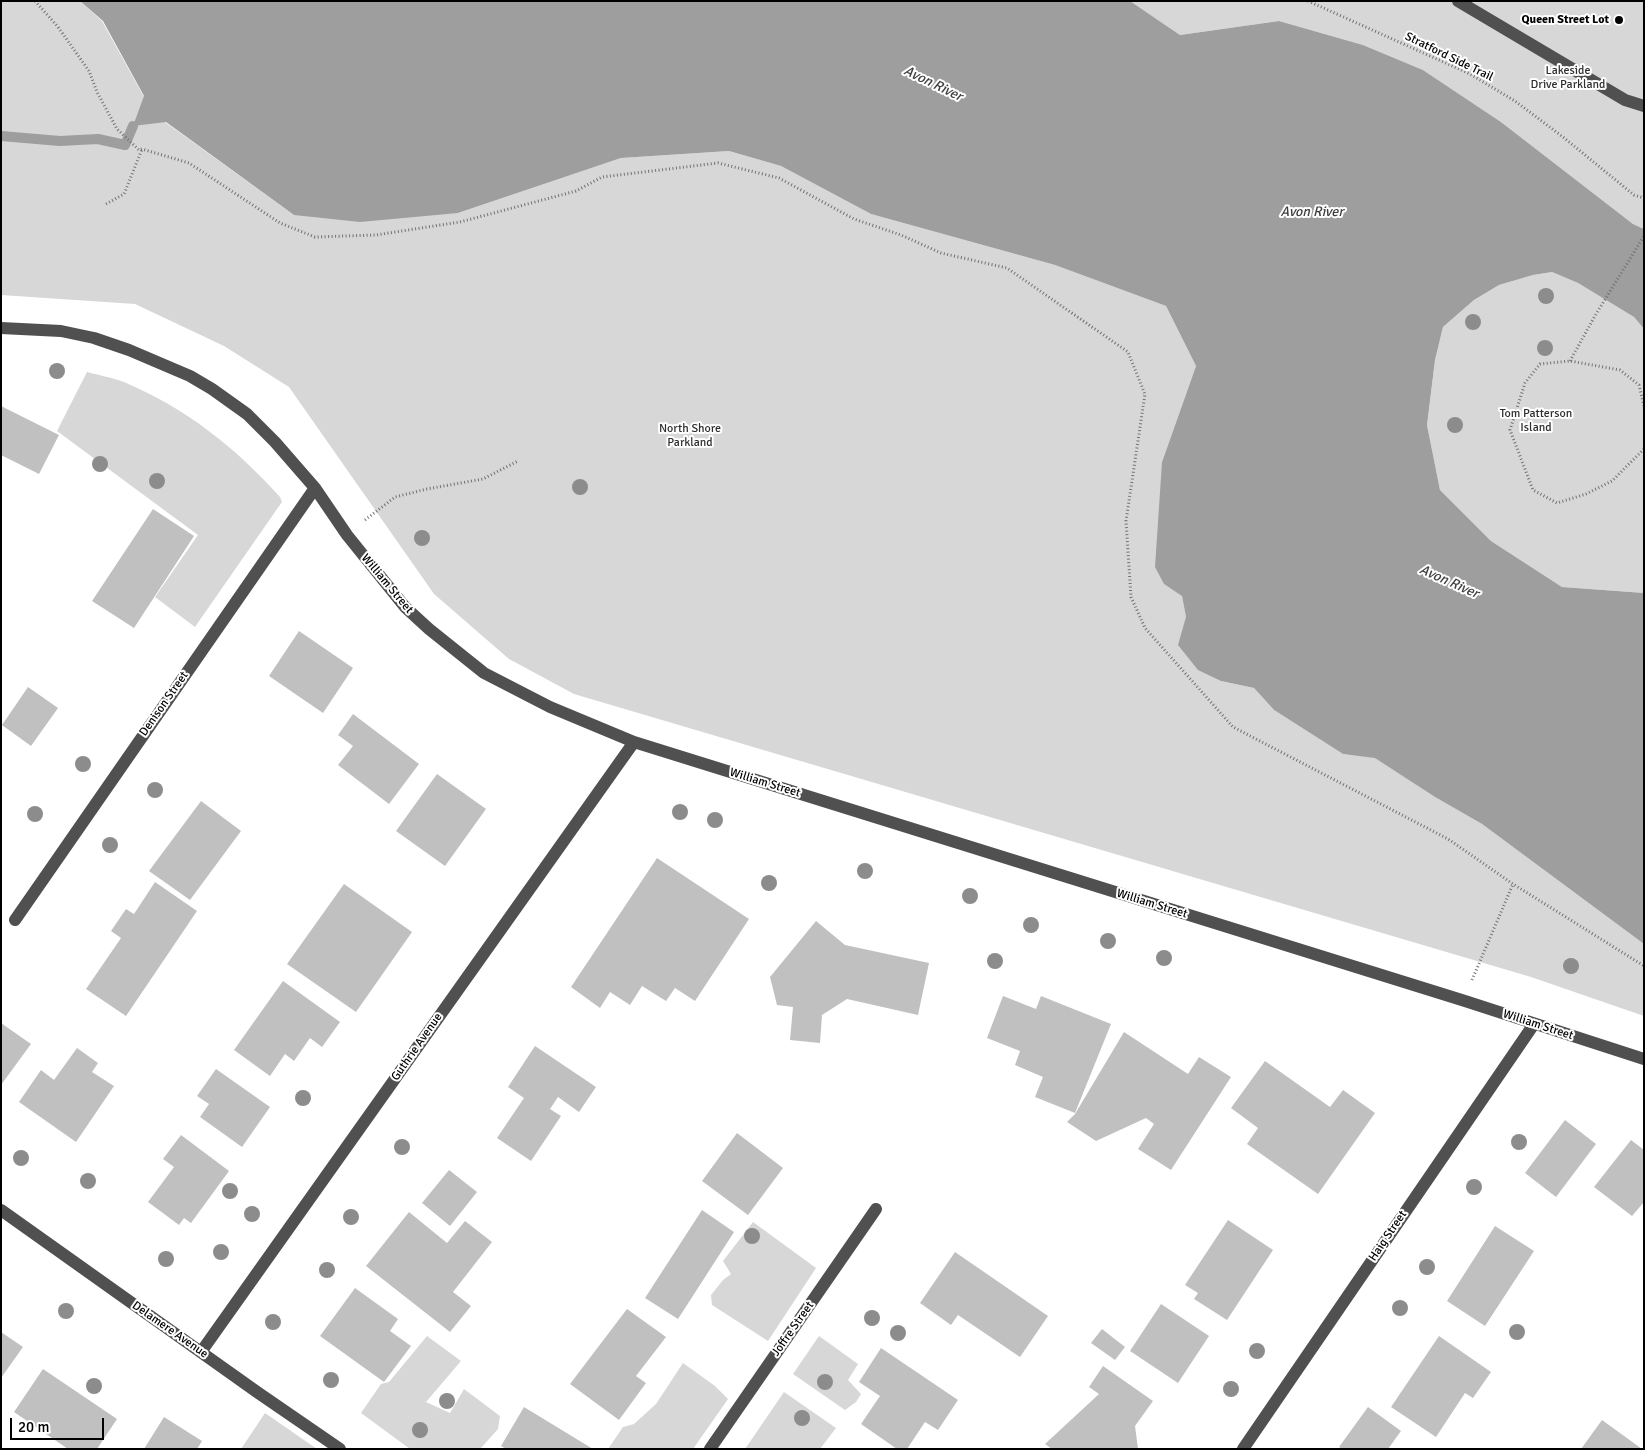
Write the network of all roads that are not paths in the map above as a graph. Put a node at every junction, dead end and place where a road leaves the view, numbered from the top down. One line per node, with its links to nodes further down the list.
1 (1458, 1): 2 (street)
2 (1644, 106)
3 (1, 328): 4 (street, William Street)
4 (315, 488): 5 (street, William Street); 6 (street, Denison Street)
5 (634, 742): 7 (street, William Street); 11 (street, Guthrie Avenue)
6 (15, 920)
7 (1534, 1024): 8 (street, William Street); 14 (street, Haig Street)
8 (1644, 1059)
9 (876, 1209): 13 (street, Joffre Street)
10 (1, 1210): 11 (street, Delamere Avenue)
11 (201, 1352): 12 (street, Delamere Avenue)
12 (340, 1449)
13 (710, 1449)
14 (1243, 1449)

